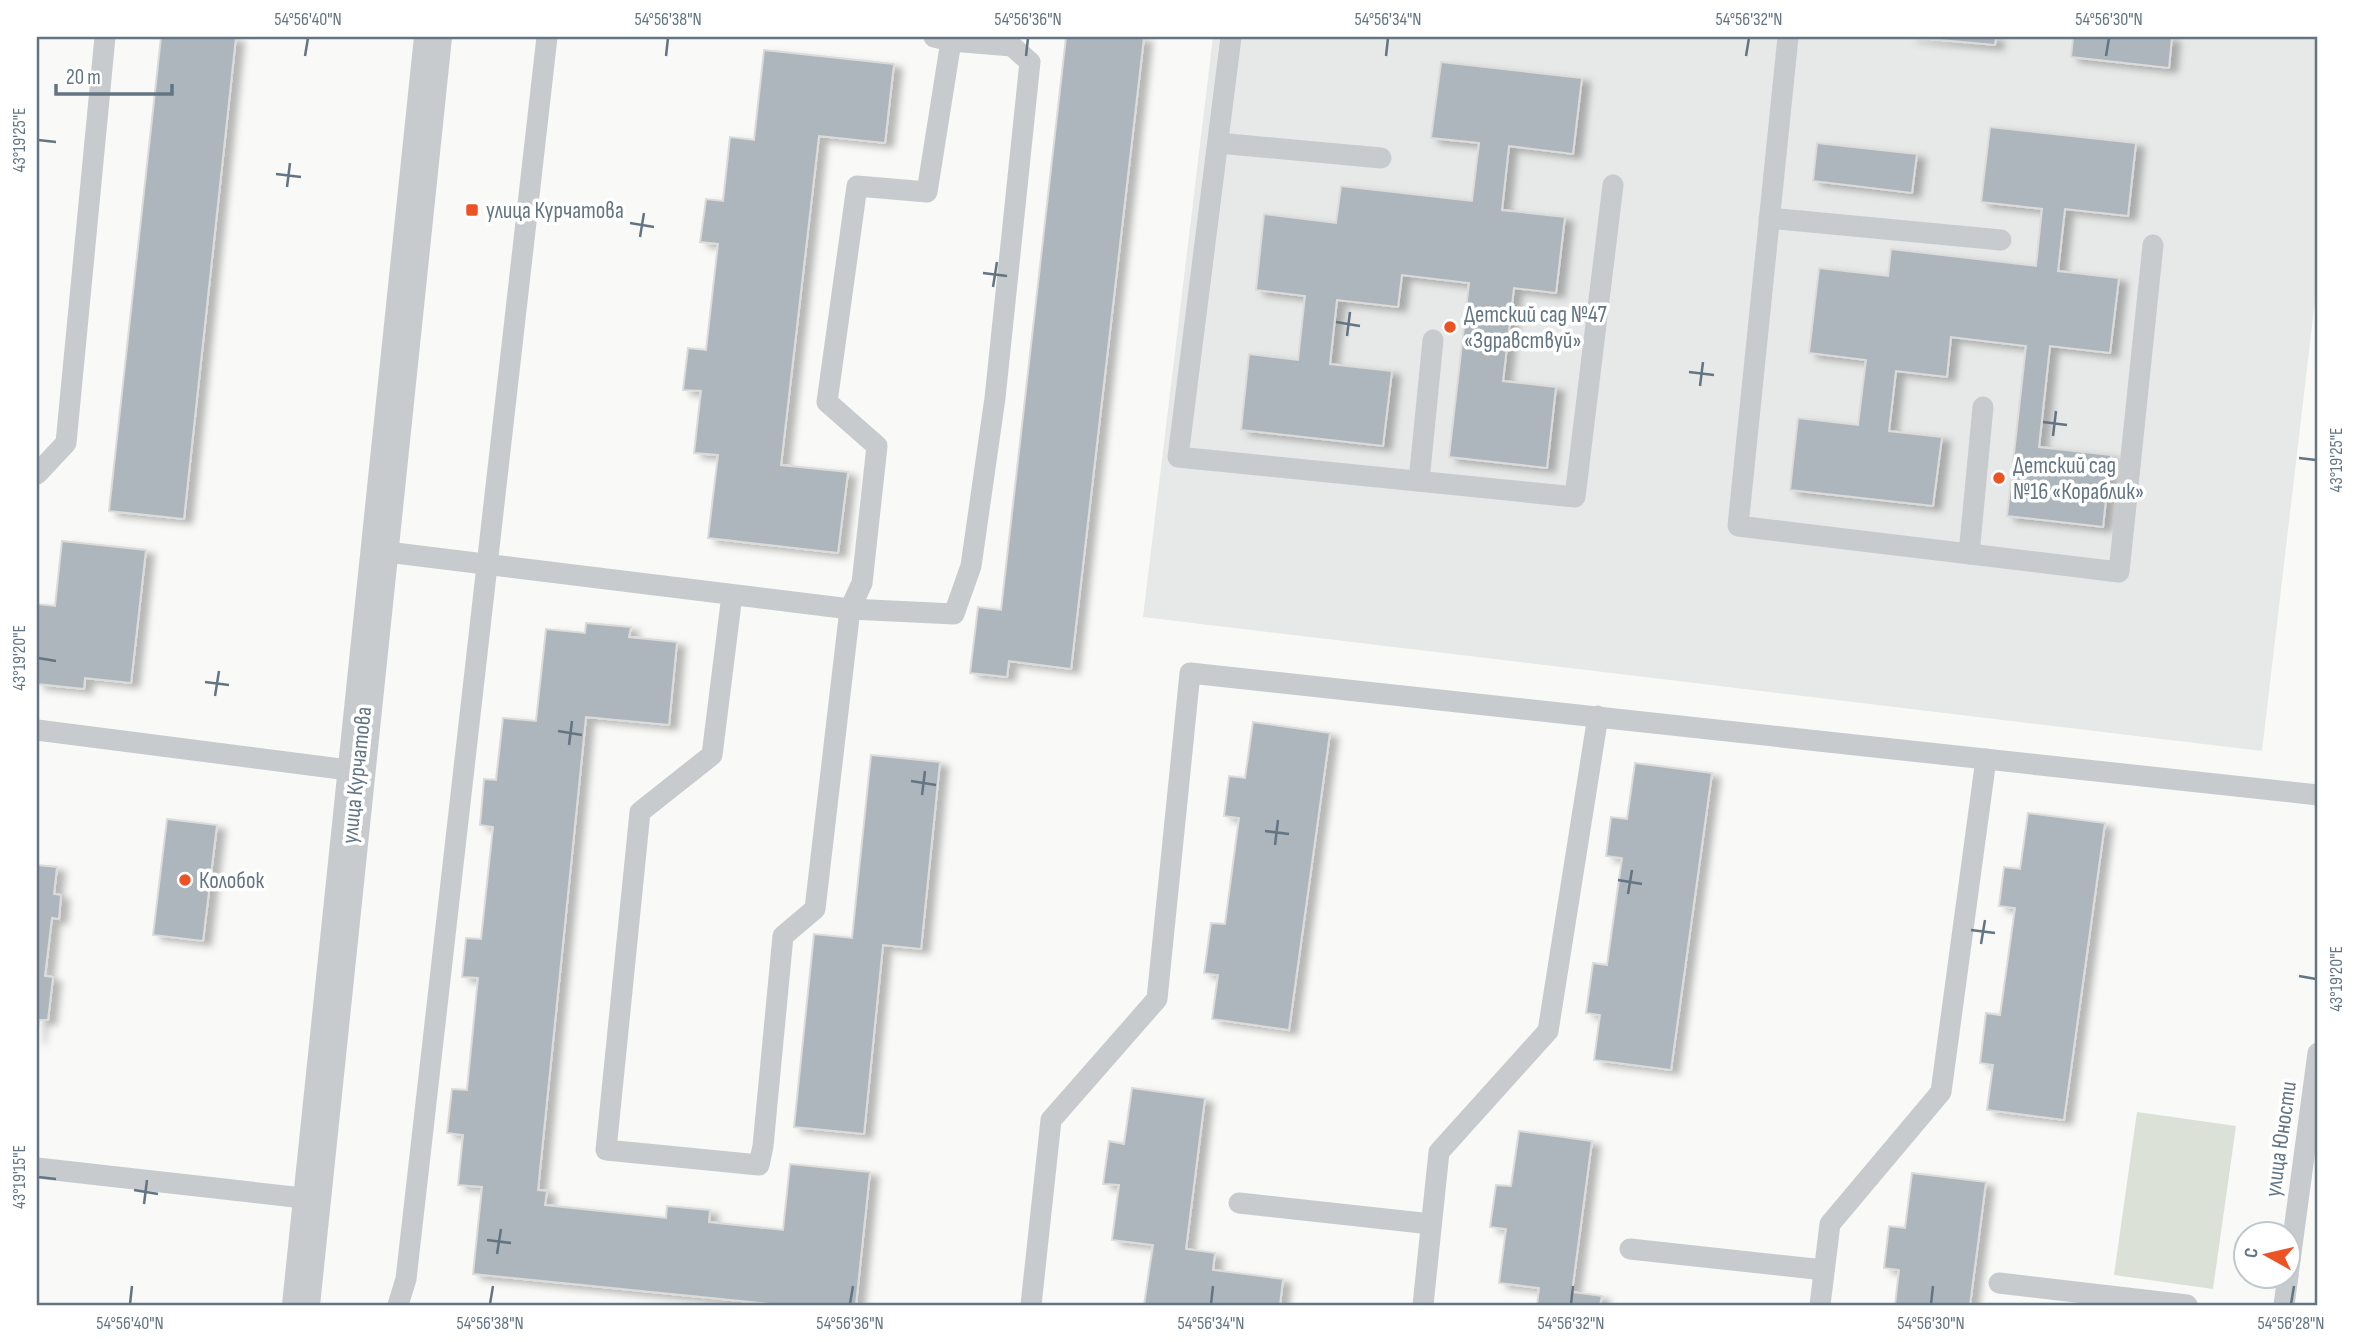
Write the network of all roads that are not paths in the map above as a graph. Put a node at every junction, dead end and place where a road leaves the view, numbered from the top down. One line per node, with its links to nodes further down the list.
1 (105, 37): 15 (lane)
2 (433, 37): 17 (street, улица Курчатова)
3 (547, 37): 19 (lane)
4 (1231, 37): 7 (lane)
5 (1788, 37): 10 (lane)
6 (942, 39): 21 (lane); 21 (lane)
7 (1218, 144): 8 (lane); 16 (lane)
8 (1381, 158)
9 (1613, 184): 16 (lane)
10 (1769, 218): 11 (lane); 18 (lane)
11 (2001, 240)
12 (2153, 245): 18 (lane)
13 (1433, 340): 16 (lane)
14 (1983, 407): 18 (lane)
15 (37, 474)
16 (1419, 481)
17 (379, 551): 19 (lane); 25 (street, улица Курчатова)
18 (1969, 554)
19 (488, 565): 20 (lane); 37 (lane)
20 (732, 595): 21 (lane); 21 (lane)
21 (850, 609)
22 (1598, 716): 24 (lane); 32 (lane); 38 (lane)
23 (37, 730): 25 (lane)
24 (1986, 759): 26 (lane); 34 (lane)
25 (356, 771): 29 (street, улица Курчатова)
26 (2318, 795)
27 (2318, 1053): 31 (lane, улица Юности)
28 (37, 1168): 29 (lane)
29 (312, 1199): 36 (street, улица Курчатова)
30 (1239, 1203): 32 (lane)
31 (2295, 1220)
32 (1431, 1224): 39 (lane)
33 (1630, 1249): 34 (lane)
34 (1824, 1270): 40 (lane)
35 (1999, 1283): 41 (lane)
36 (301, 1305)
37 (397, 1305)
38 (1031, 1305)
39 (1423, 1305)
40 (1820, 1305)
41 (2187, 1305)

